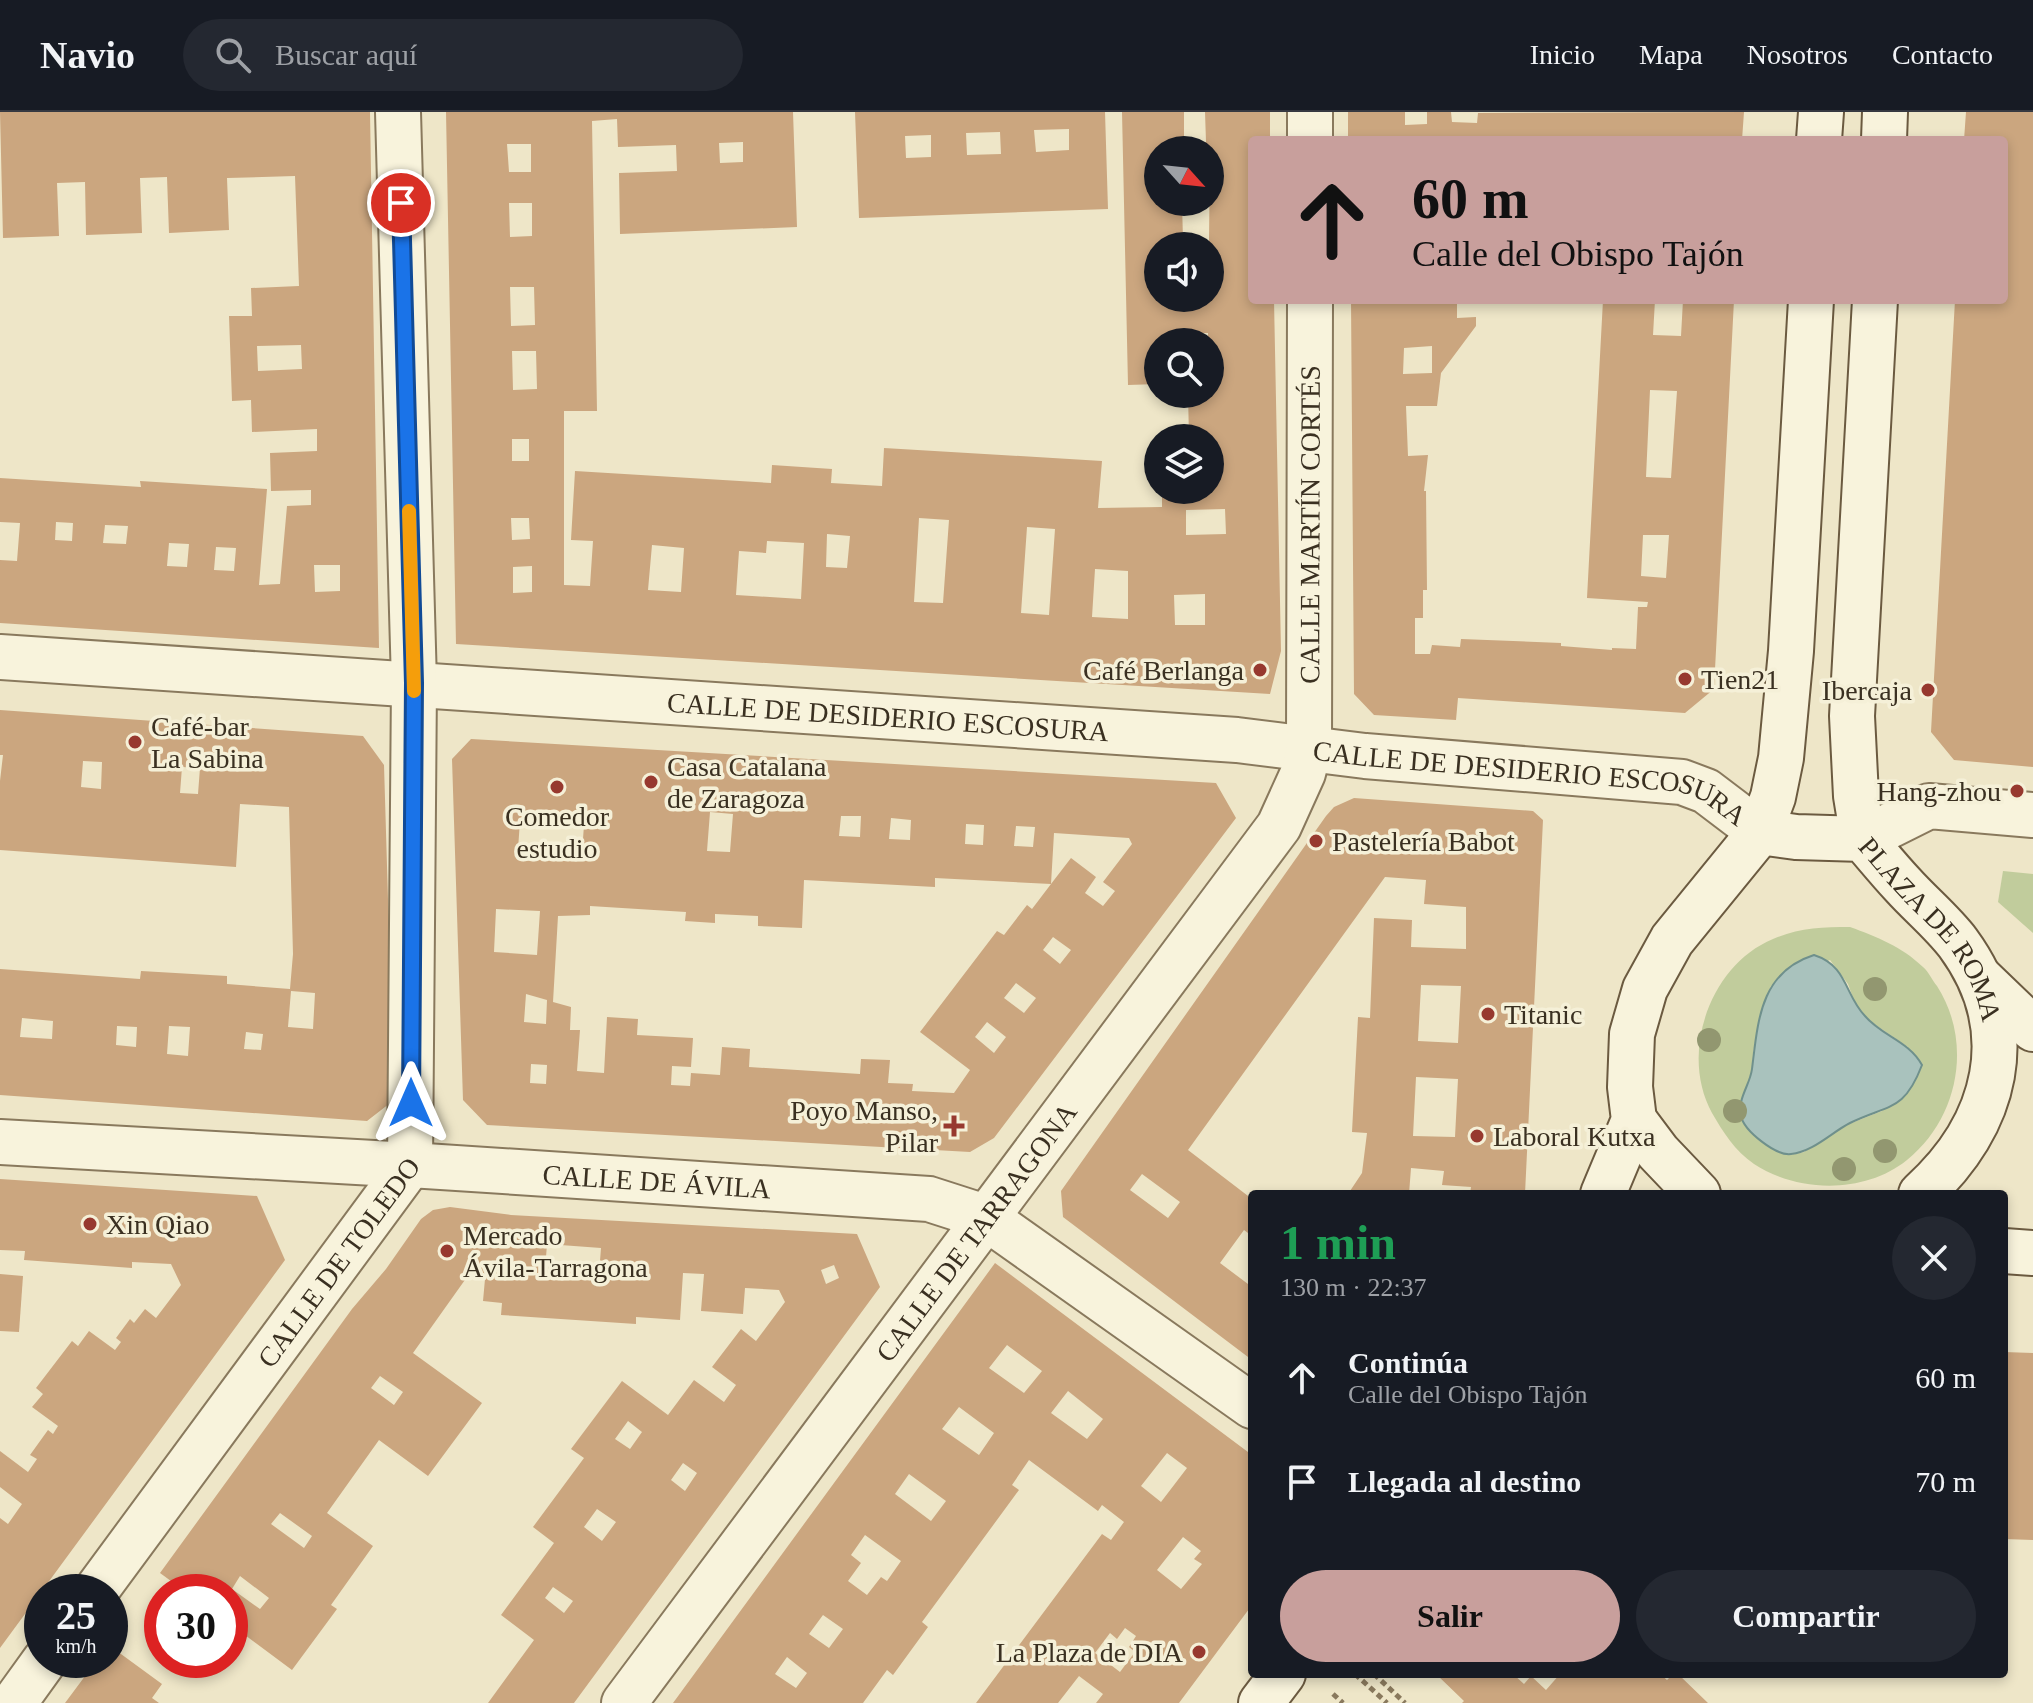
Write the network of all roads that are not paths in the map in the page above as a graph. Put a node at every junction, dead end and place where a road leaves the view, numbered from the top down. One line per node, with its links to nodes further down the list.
1 (398, 112): 12 (street, CALLE DE TOLEDO)
2 (1310, 112): 5 (street)
3 (1821, 112): 6 (street)
4 (1885, 112): 7 (street)
5 (1310, 136)
6 (1819, 136)
7 (1884, 136)
8 (1310, 304): 13 (street, CALLE MARTÍN CORTÉS)
9 (1811, 304): 15 (street)
10 (1875, 304): 16 (street)
11 (0, 657): 12 (street, CALLE DE DESIDERIO ESCOSURA)
12 (414, 683): 13 (street, CALLE DE DESIDERIO ESCOSURA); 21 (street, CALLE DE TOLEDO)
13 (1309, 750): 15 (street, CALLE DE DESIDERIO ESCOSURA); 25 (street, CALLE DE TARRAGONA)
14 (2033, 815): 16 (street)
15 (1760, 832): 16 (street, PLAZA DE ROMA); 19 (street)
16 (1863, 839): 17 (street, PLAZA DE ROMA)
17 (1979, 978): 18 (street); 24 (street, PLAZA DE ROMA)
18 (2033, 1029)
19 (1634, 1120): 22 (street); 23 (street)
20 (0, 1142): 21 (street, CALLE DE ÁVILA)
21 (410, 1165): 25 (street, CALLE DE ÁVILA); 29 (street, CALLE DE TOLEDO)
22 (1605, 1190)
23 (1694, 1190)
24 (1925, 1190)
25 (985, 1217): 28 (street, CALLE DE ÁVILA); 33 (street, CALLE DE TARRAGONA)
26 (2008, 1251): 27 (street)
27 (2033, 1253)
28 (1248, 1403)
29 (108, 1574)
30 (32, 1678): 32 (street)
31 (1280, 1678): 34 (street)
32 (14, 1703)
33 (624, 1703)
34 (1261, 1703)

